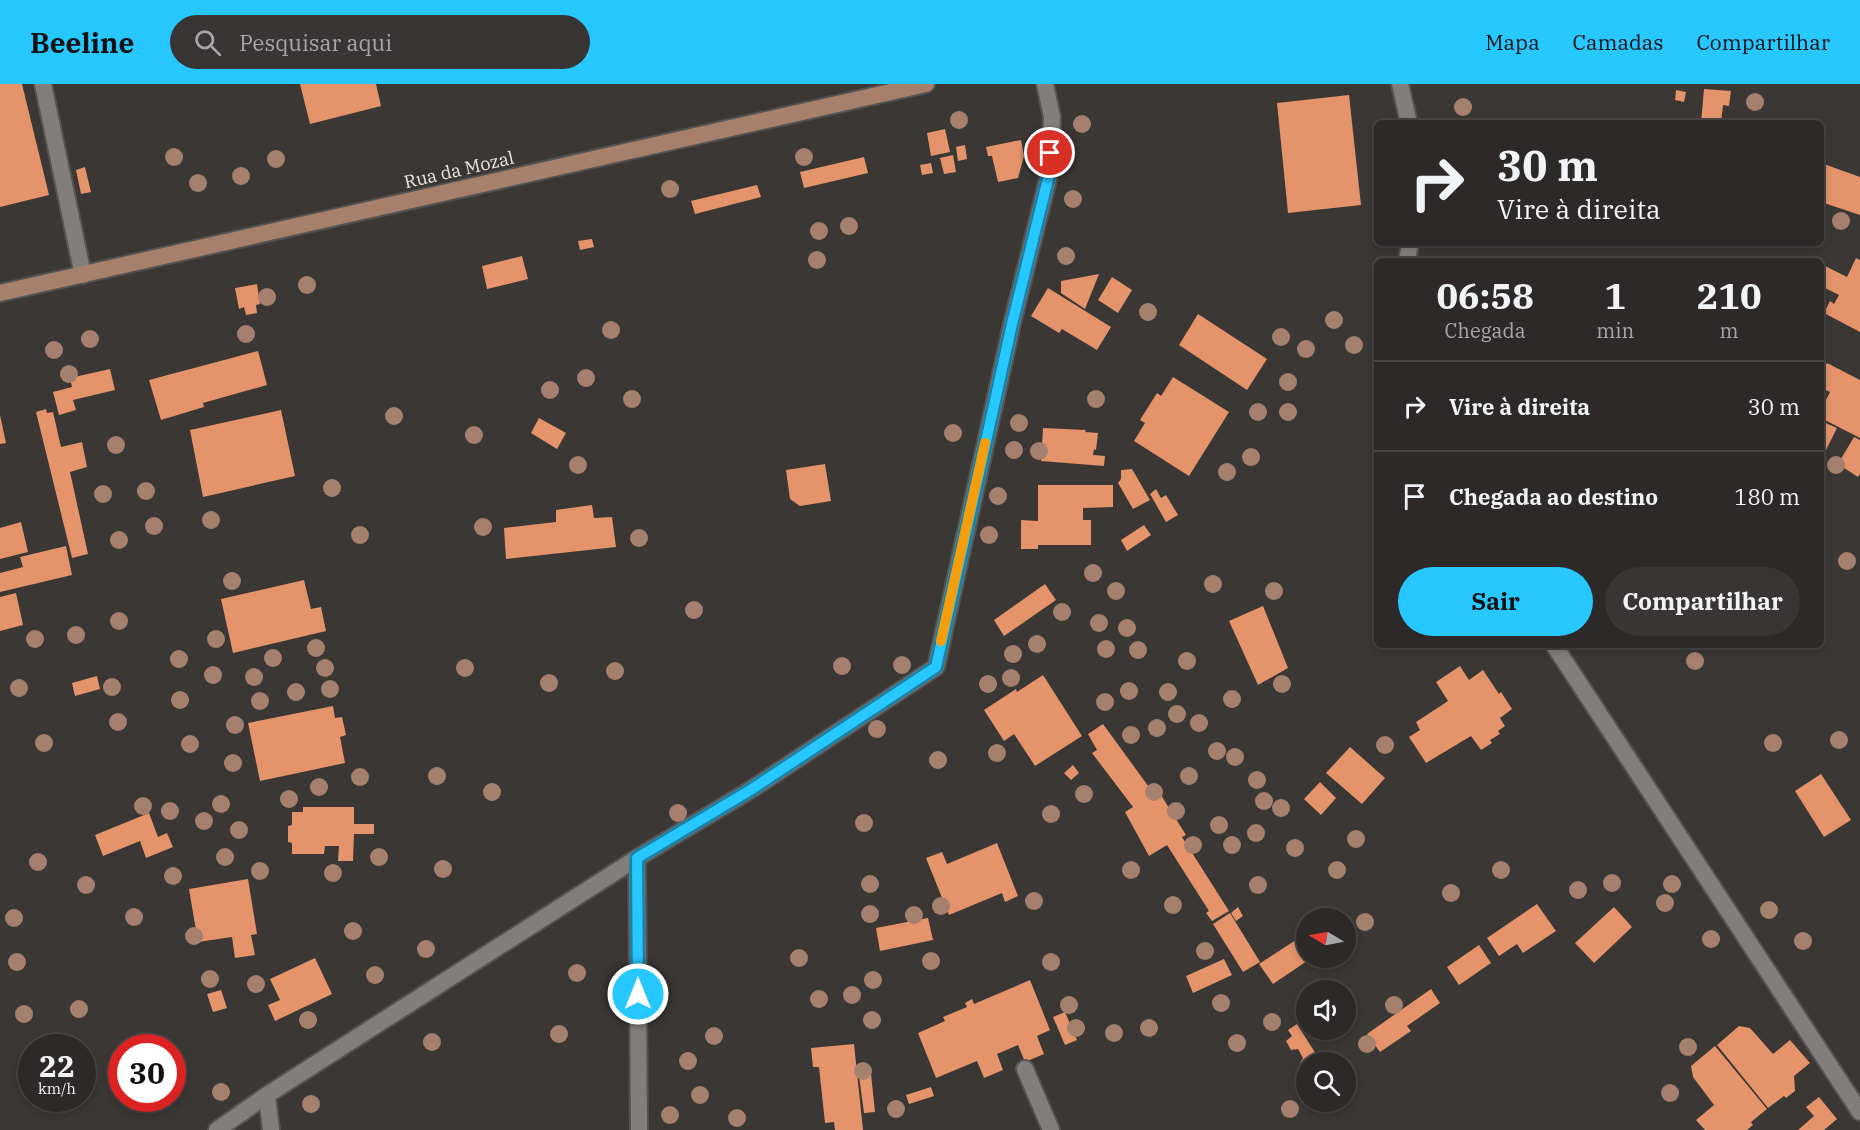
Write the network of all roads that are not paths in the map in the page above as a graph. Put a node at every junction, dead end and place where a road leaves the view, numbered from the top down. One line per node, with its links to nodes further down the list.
1 (43, 84): 6 (street)
2 (926, 84): 6 (main road, Rua da Mozal)
3 (1045, 84): 9 (street)
4 (1400, 84): 5 (street)
5 (1407, 120)
6 (83, 274): 7 (main road, Rua da Mozal)
7 (0, 293)
8 (1556, 648): 12 (street)
9 (637, 858): 11 (street); 15 (street)
10 (1025, 1069): 16 (street)
11 (267, 1095): 13 (street); 14 (street)
12 (1860, 1112)
13 (217, 1130)
14 (271, 1130)
15 (639, 1130)
16 (1051, 1130)

